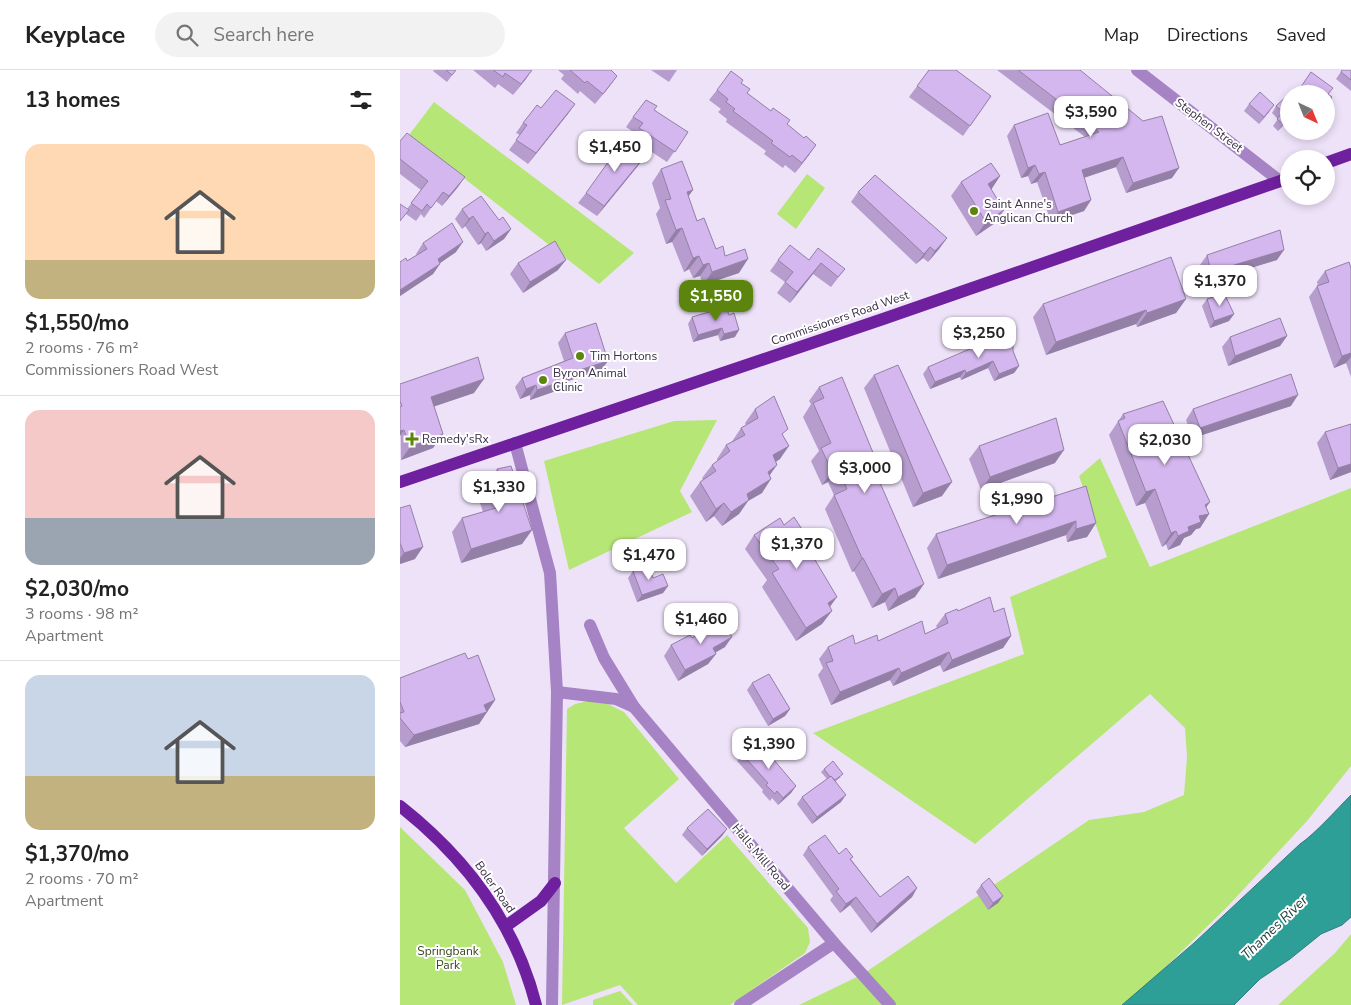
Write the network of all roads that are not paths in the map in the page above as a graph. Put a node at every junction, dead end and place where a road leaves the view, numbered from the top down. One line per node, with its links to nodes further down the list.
1 (1137, 70): 4 (street, Stephen Street)
2 (1351, 154): 3 (main road)
3 (1335, 160)
4 (1280, 176)
5 (1280, 180): 6 (main road, Commissioners Road West)
6 (515, 443): 7 (main road, Commissioners Road West); 9 (street)
7 (400, 482)
8 (590, 625): 10 (street, Halls Mill Road)
9 (557, 692): 10 (street, Halls Mill Road); 12 (street)
10 (634, 707): 14 (street, Halls Mill Road)
11 (400, 806): 13 (main road, Boler Road)
12 (555, 883): 13 (main road); 16 (street)
13 (506, 926): 15 (main road, Boler Road)
14 (834, 943): 17 (street); 18 (street, Halls Mill Road)
15 (536, 1005)
16 (552, 1005)
17 (740, 1005)
18 (890, 1005)

